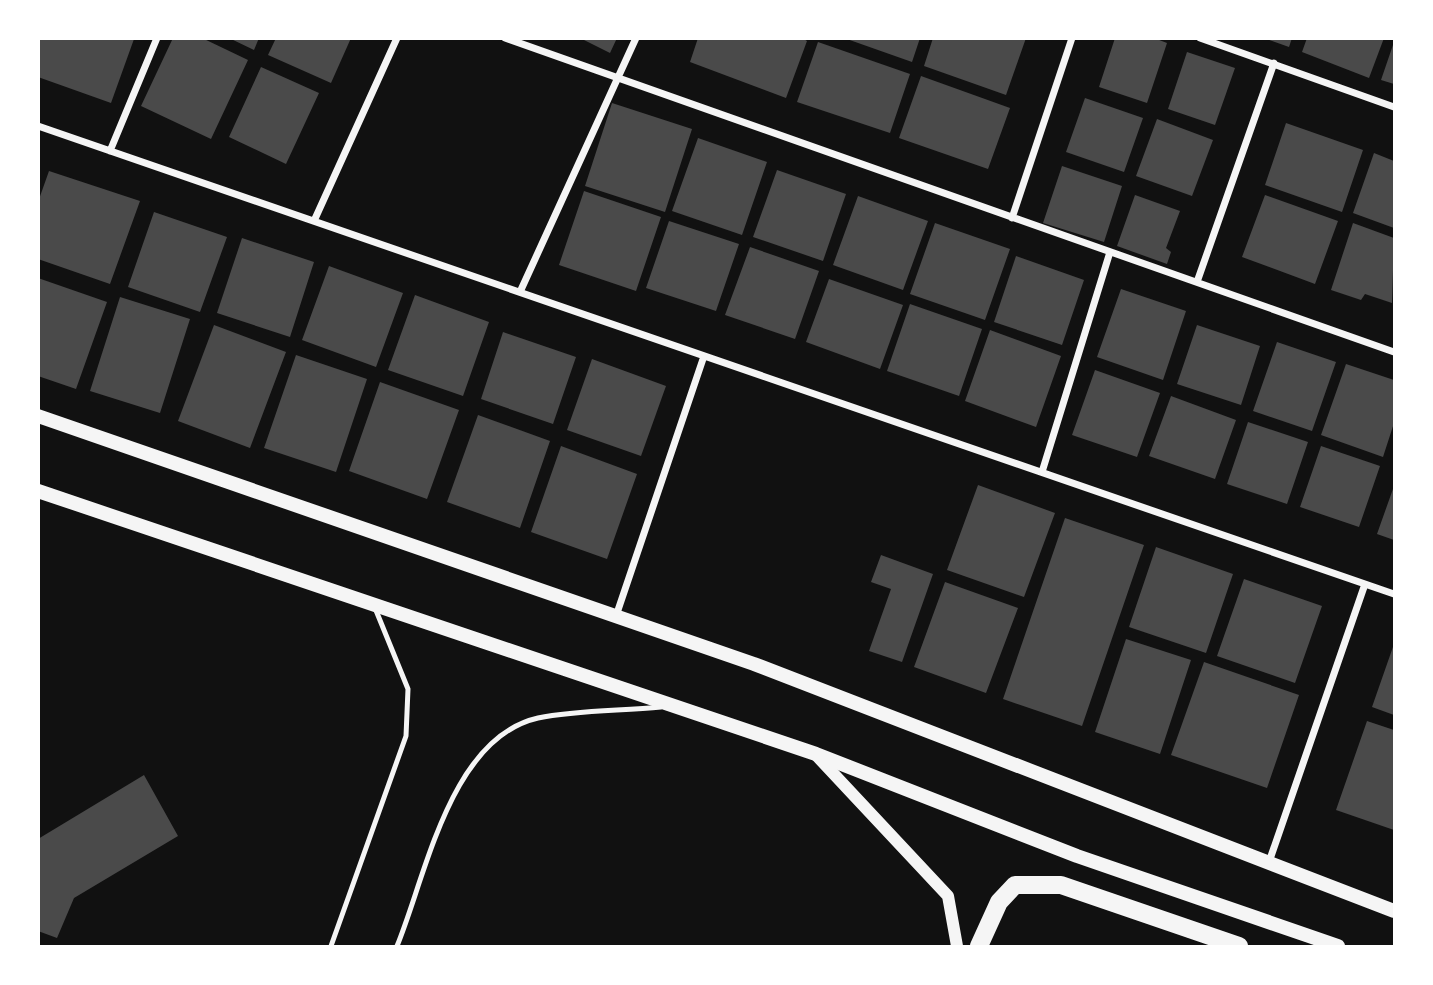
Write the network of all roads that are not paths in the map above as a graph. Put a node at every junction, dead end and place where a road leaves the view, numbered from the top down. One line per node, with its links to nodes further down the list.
1 (157, 38): 11 (street)
2 (397, 38): 13 (street)
3 (505, 38): 8 (street)
4 (636, 38): 8 (street)
5 (1072, 38): 12 (street)
6 (1200, 38): 7 (street)
7 (1274, 63): 9 (street); 15 (street)
8 (616, 78): 12 (street); 16 (street)
9 (1395, 107)
10 (38, 126): 11 (street)
11 (110, 150): 13 (street)
12 (1012, 218): 14 (street)
13 (314, 221): 16 (street)
14 (1110, 252): 15 (street); 20 (street)
15 (1197, 282): 17 (street)
16 (520, 292): 18 (street)
17 (1395, 352)
18 (704, 356): 20 (street); 25 (street)
19 (38, 416): 25 (main road)
20 (1042, 472): 22 (street)
21 (38, 491): 24 (main road)
22 (1365, 584): 23 (street); 28 (street)
23 (1395, 594)
24 (374, 605): 26 (main road); 30 (lane)
25 (616, 616): 28 (main road)
26 (673, 706): 27 (main road); 31 (lane)
27 (816, 754): 32 (street); 35 (main road)
28 (1269, 862): 29 (main road)
29 (1395, 911)
30 (331, 947)
31 (397, 947)
32 (957, 947)
33 (979, 947): 34 (highway)
34 (1239, 947)
35 (1338, 947)

